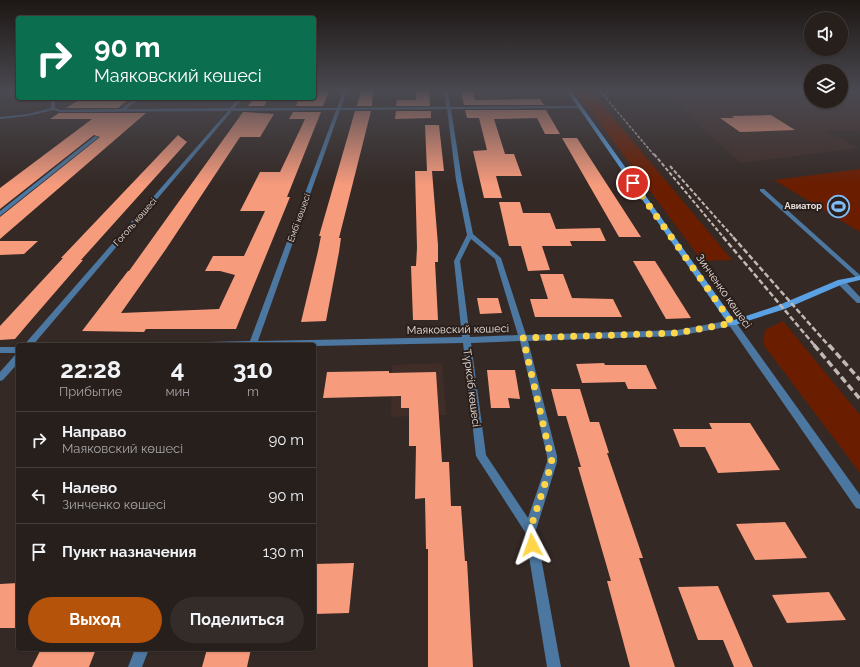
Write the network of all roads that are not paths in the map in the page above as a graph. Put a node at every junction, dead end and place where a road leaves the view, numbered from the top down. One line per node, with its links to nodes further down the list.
1 (221, 122): 15 (street, Гоголь көшесі)
2 (334, 122): 16 (street, Ембі көшесі)
3 (451, 122): 8 (street)
4 (591, 122): 12 (main road, Зинченко көшесі)
5 (97, 137): 7 (street)
6 (762, 190): 9 (lane)
7 (0, 214)
8 (470, 234): 13 (street, Түрксіб көшесі); 14 (street, Түрксіб көшесі)
9 (860, 278): 10 (main road)
10 (841, 282): 11 (street); 12 (main road)
11 (860, 301)
12 (732, 323): 13 (street, Маяковский көшесі); 22 (street, Зинченко көшесі)
13 (523, 338): 14 (street, Маяковский көшесі); 23 (street, Түрксіб көшесі)
14 (466, 340): 17 (street, Маяковский көшесі); 23 (street, Түрксіб көшесі)
15 (30, 343)
16 (253, 343)
17 (306, 343)
18 (0, 350): 19 (street)
19 (16, 350)
20 (16, 359): 21 (street)
21 (0, 378)
22 (860, 504)
23 (530, 530): 26 (street, Түрксіб көшесі)
24 (141, 651): 25 (street)
25 (135, 667)
26 (554, 667)

